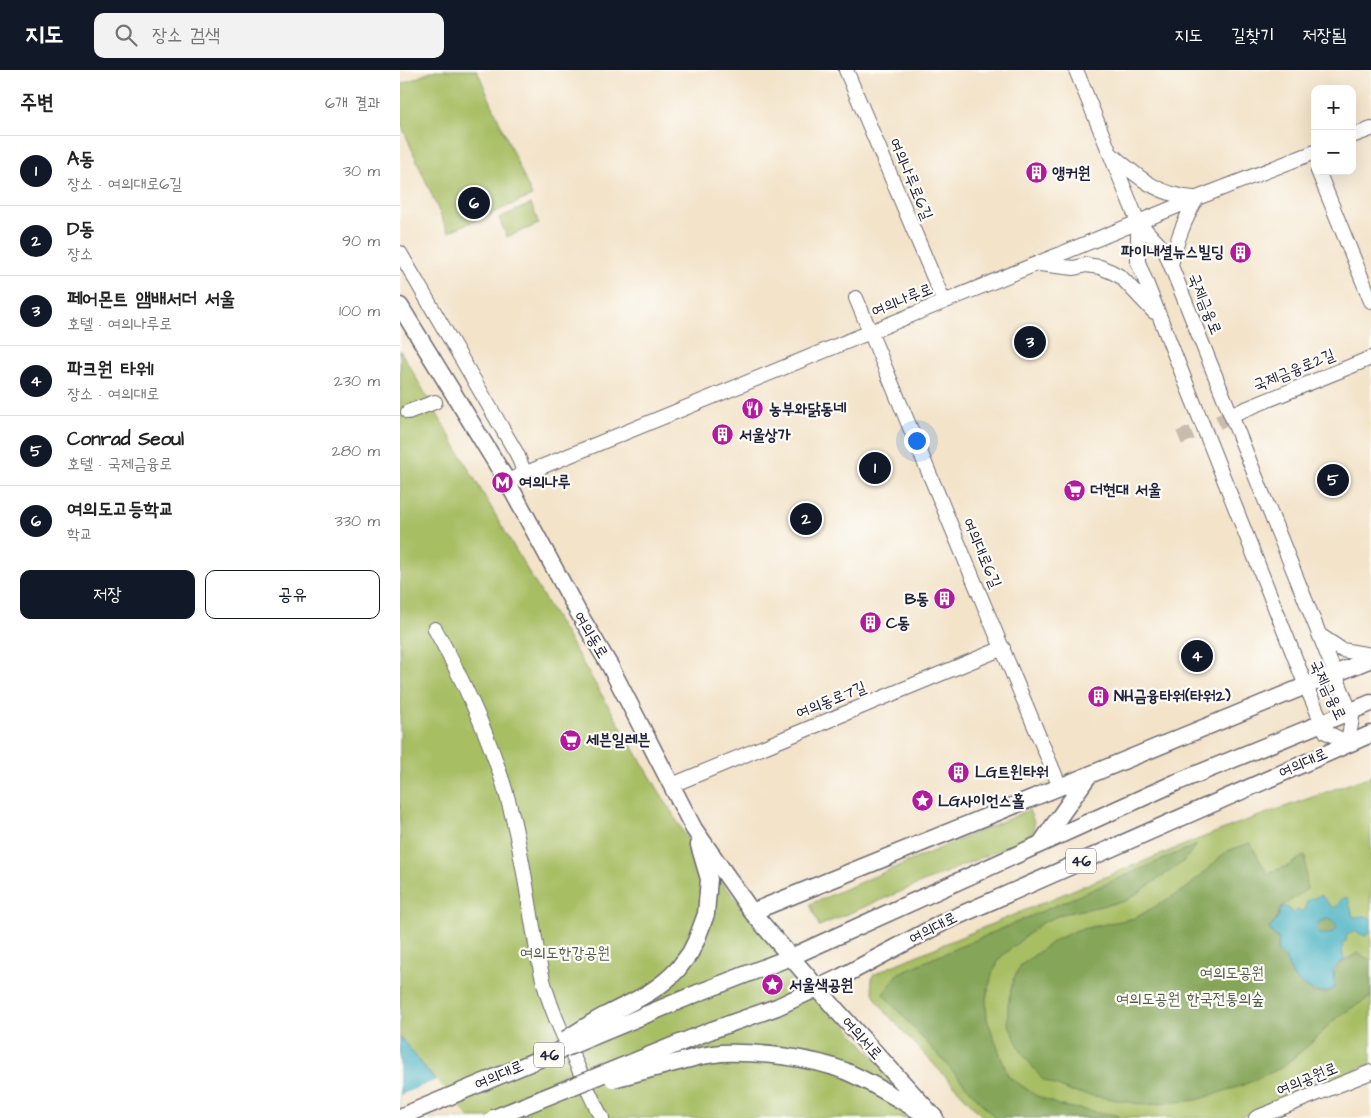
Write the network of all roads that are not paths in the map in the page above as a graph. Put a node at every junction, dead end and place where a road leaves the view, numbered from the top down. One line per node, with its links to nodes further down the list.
1 (846, 70): 15 (street, 여의나루로6길)
2 (1076, 70): 5 (street, 국제금융로)
3 (1371, 129): 4 (street)
4 (1356, 135)
5 (1109, 152): 8 (street); 9 (street, 국제금융로)
6 (1311, 157): 8 (street, 여의나루로)
7 (1320, 175): 14 (street)
8 (1197, 198): 9 (street, 여의나루로); 12 (street)
9 (1138, 222): 11 (street, 여의나루로); 12 (street, 국제금융로); 17 (street, 국제금융로)
10 (400, 253): 23 (street)
11 (1038, 264): 15 (street, 여의나루로); 17 (street)
12 (1171, 265): 22 (street, 국제금융로)
13 (856, 298): 18 (street, 여의대로6길)
14 (1371, 301)
15 (944, 302): 18 (street, 여의나루로)
16 (400, 306): 24 (main road, 여의동로)
17 (1158, 316): 31 (street, 국제금융로)
18 (871, 332): 23 (street, 여의나루로); 27 (street, 여의대로6길)
19 (1371, 358): 22 (street, 국제금융로2길)
20 (435, 402): 21 (street)
21 (408, 412)
22 (1231, 415): 26 (street, 국제금융로)
23 (525, 474): 24 (street, 여의나루로)
24 (507, 481): 38 (main road, 여의동로)
25 (435, 629): 50 (street)
26 (1321, 636): 28 (street); 30 (street, 국제금융로)
27 (1003, 648): 38 (street, 여의동로7길); 39 (street, 여의대로6길)
28 (1371, 655)
29 (1371, 659): 30 (main road)
30 (1336, 674): 31 (main road); 33 (street, 국제금융로)
31 (1306, 686): 34 (street, 국제금융로); 37 (main road)
32 (1371, 703): 33 (main road, 여의대로)
33 (1350, 711): 34 (main road, 여의대로); 36 (street, 국제금융로)
34 (1322, 723): 36 (street, 국제금융로); 41 (main road, 여의대로)
35 (1371, 734): 36 (main road, 여의대로 / 46)
36 (1348, 743): 44 (main road, 여의대로 / 46)
37 (1090, 775): 39 (main road); 41 (main road, 46)
38 (672, 785): 40 (main road, 여의동로)
39 (1060, 787): 42 (main road)
40 (694, 829): 42 (main road, 여의동로); 45 (main road, 46, bridge)
41 (1040, 845): 43 (main road, 여의대로 / 46)
42 (752, 912): 43 (main road, 여의동로)
43 (791, 957): 44 (main road, 여의서로); 45 (main road, 여의대로 / 46, bridge)
44 (818, 988): 47 (main road, 여의대로 / 46, bridge); 51 (main road, 여의서로)
45 (523, 1066): 48 (main road, 여의대로 / 46, bridge)
46 (1371, 1072): 52 (street, 여의공원로)
47 (555, 1093): 49 (main road, 여의대로 / 46, bridge); 51 (main road, 46, bridge)
48 (400, 1117)
49 (494, 1118)
50 (602, 1118)
51 (934, 1118)
52 (1256, 1118)

